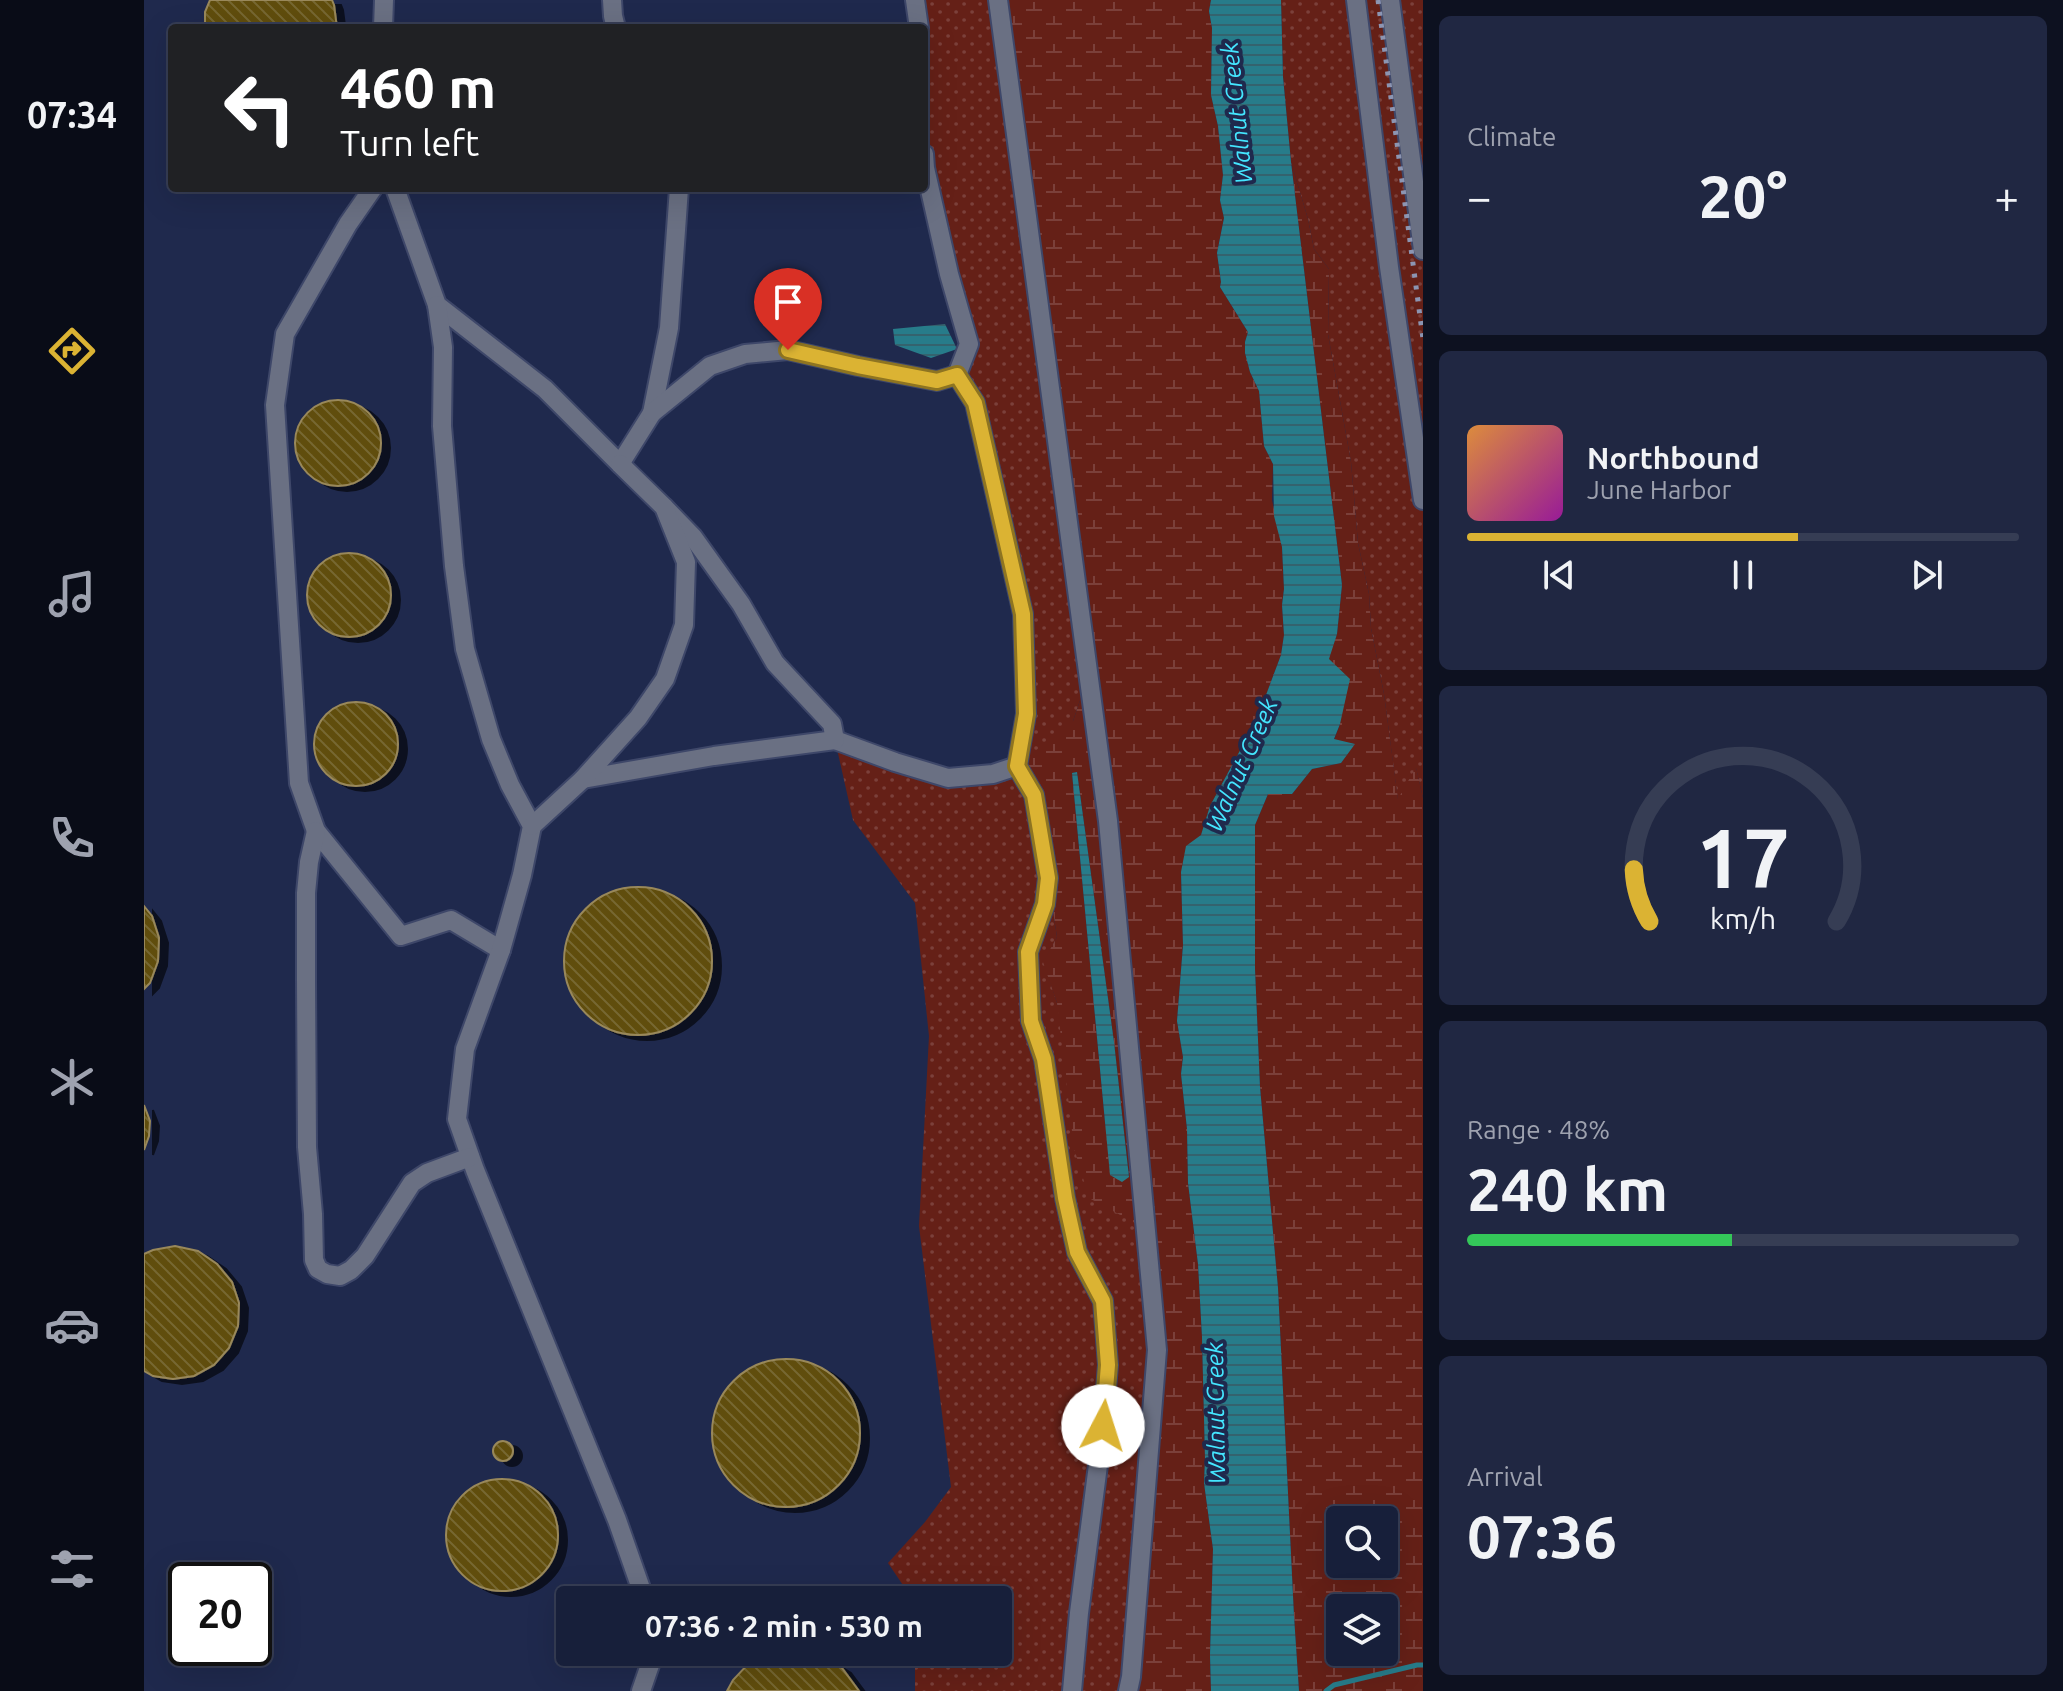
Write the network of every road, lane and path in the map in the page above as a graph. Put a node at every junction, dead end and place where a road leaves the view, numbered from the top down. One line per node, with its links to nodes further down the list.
1 (384, 0): 7 (lane)
2 (612, 0): 8 (lane)
3 (915, 0): 9 (lane)
4 (998, 0): 32 (lane)
5 (1356, 0): 19 (lane)
6 (1390, 0): 14 (lane)
7 (383, 24)
8 (615, 24)
9 (918, 24)
10 (928, 181): 16 (lane)
11 (370, 192): 25 (lane)
12 (396, 192): 15 (lane)
13 (679, 192): 17 (lane)
14 (1423, 250)
15 (437, 305): 18 (lane); 24 (lane)
16 (957, 375): 17 (lane); 22 (lane)
17 (652, 413): 18 (lane)
18 (620, 464): 20 (lane)
19 (1423, 500)
20 (664, 507): 21 (lane); 23 (lane)
21 (835, 740): 22 (lane); 23 (lane)
22 (1017, 766): 31 (lane)
23 (583, 779): 24 (lane)
24 (532, 826): 26 (lane)
25 (316, 831): 26 (lane); 27 (lane)
26 (501, 950): 27 (lane)
27 (470, 1157): 28 (lane)
28 (640, 1586)
29 (650, 1666): 30 (lane)
30 (641, 1691)
31 (1072, 1691)
32 (1128, 1691)

